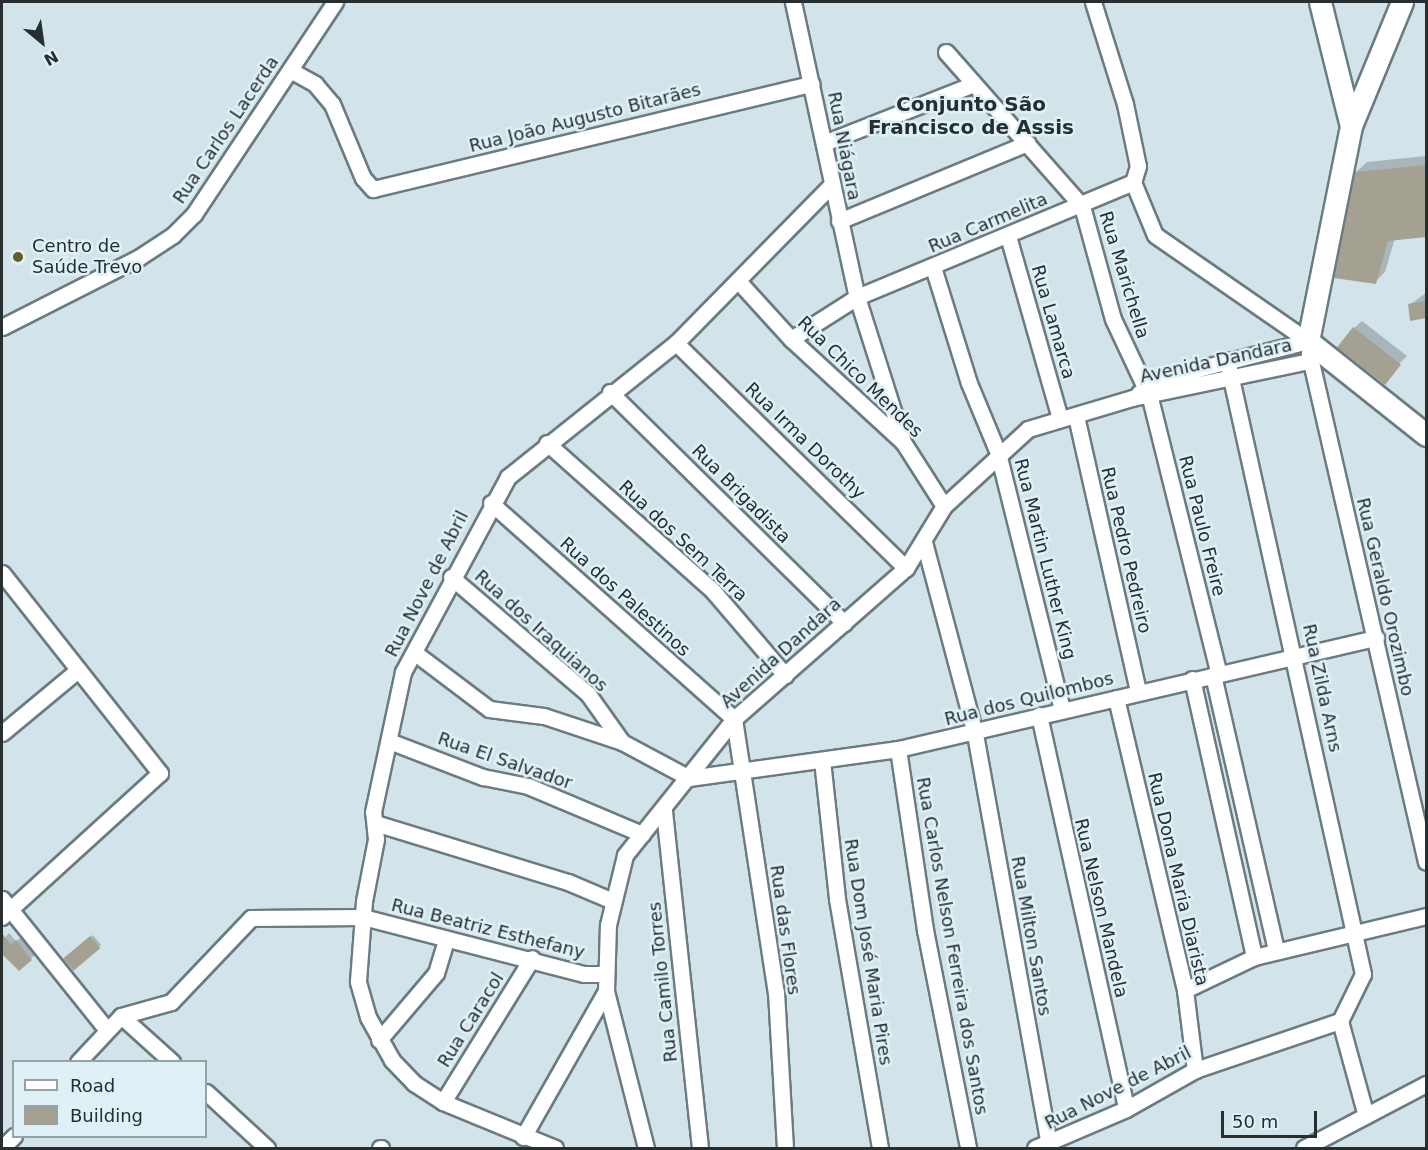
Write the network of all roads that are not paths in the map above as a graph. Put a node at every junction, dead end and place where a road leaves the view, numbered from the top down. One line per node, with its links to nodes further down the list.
1 (335, 2): 7 (street, Rua Carlos Lacerda)
2 (793, 2): 8 (street, Rua Niágara)
3 (1093, 2): 13 (street)
4 (1320, 2): 10 (street)
5 (1402, 2): 10 (street)
6 (946, 52): 9 (street)
7 (290, 70): 8 (street, Rua João Augusto Bitarães); 21 (street, Rua Carlos Lacerda)
8 (812, 84): 11 (street, Rua Niágara)
9 (974, 84): 11 (street); 12 (street)
10 (1351, 126): 24 (street)
11 (824, 143): 14 (street, Rua Niágara)
12 (1027, 143): 15 (street); 16 (street)
13 (1133, 182): 15 (street, Rua Carmelita); 24 (street)
14 (832, 184): 16 (street, Rua Niágara); 19 (street, Rua Nove de Abril)
15 (1082, 206): 17 (street, Rua Carmelita); 28 (street, Rua Marichella)
16 (839, 221): 20 (street, Rua Niágara)
17 (1008, 236): 18 (street, Rua Carmelita); 30 (street, Rua Lamarca)
18 (933, 267): 20 (street, Rua Carmelita); 34 (street, Rua Martin Luther King)
19 (740, 283): 22 (street, Rua Chico Mendes); 23 (street, Rua Nove de Abril)
20 (857, 297): 22 (street, Rua Carmelita); 32 (street, Rua Niágara)
21 (2, 327)
22 (791, 339): 32 (street, Rua Chico Mendes)
23 (676, 342): 27 (street, Rua Nove de Abril); 38 (street, Rua Irma Dorothy)
24 (1308, 351): 25 (street, Avenida Dandara); 26 (street, Avenida Dandara); 31 (street); 42 (street, Rua Geraldo Orozimbo)
25 (1227, 360): 26 (street, Rua Zilda Arns); 28 (street, Avenida Dandara)
26 (1232, 379): 28 (street, Avenida Dandara); 44 (street, Rua Zilda Arns)
27 (610, 392): 33 (street, Rua Nove de Abril); 41 (street, Rua Brigadista)
28 (1148, 393): 29 (street, Avenida Dandara); 46 (street, Rua Paulo Freire)
29 (1076, 416): 30 (street, Avenida Dandara); 49 (street, Rua Pedro Pedreiro)
30 (1060, 419): 34 (street, Avenida Dandara)
31 (1426, 435)
32 (903, 442): 36 (street, Rua Chico Mendes)
33 (547, 443): 35 (street, Rua Nove de Abril); 47 (street, Rua dos Sem Terra)
34 (998, 453): 36 (street, Avenida Dandara); 51 (street, Rua Martin Luther King)
35 (490, 502): 40 (street, Rua Nove de Abril); 53 (street, Rua dos Palestinos)
36 (944, 506): 37 (street, Avenida Dandara)
37 (924, 542): 38 (street, Avenida Dandara); 55 (street, Rua Milton Santos)
38 (906, 568): 41 (street, Avenida Dandara)
39 (2, 573): 45 (street)
40 (451, 577): 43 (street, Rua Nove de Abril); 57 (street, Rua dos Iraquianos)
41 (844, 623): 47 (street, Avenida Dandara)
42 (1376, 638): 44 (street, Rua dos Quilombos); 67 (street, Rua Geraldo Orozimbo)
43 (415, 653): 56 (street, Rua Nove de Abril); 57 (street)
44 (1295, 654): 46 (street, Rua dos Quilombos); 72 (street, Rua Zilda Arns)
45 (78, 670): 54 (street); 69 (street)
46 (1216, 674): 48 (street, Rua dos Quilombos); 62 (street, Rua Paulo Freire)
47 (785, 675): 53 (street, Avenida Dandara)
48 (1192, 679): 49 (street, Rua dos Quilombos); 63 (street)
49 (1138, 692): 50 (street, Rua dos Quilombos)
50 (1116, 698): 51 (street, Rua dos Quilombos); 78 (street, Rua Dona Maria Diarista)
51 (1062, 710): 52 (street, Rua dos Quilombos)
52 (1039, 716): 55 (street, Rua dos Quilombos); 90 (street, Rua Nelson Mandela)
53 (734, 719): 60 (street, Rua das Flores); 61 (street, Avenida Dandara)
54 (2, 733)
55 (975, 734): 58 (street, Rua dos Quilombos); 93 (street, Rua Milton Santos)
56 (389, 741): 65 (street, Rua Nove de Abril); 66 (street, Rua El Salvador)
57 (622, 742): 61 (street, Rua dos Iraquianos)
58 (898, 749): 59 (street, Rua dos Quilombos); 100 (street, Rua Carlos Nelson Ferreira dos Santos)
59 (822, 760): 60 (street, Rua dos Quilombos); 99 (street, Rua Dom José Maria Pires)
60 (742, 771): 61 (street, Rua dos Quilombos); 98 (street, Rua das Flores)
61 (689, 778): 64 (street, Avenida Dandara)
62 (1244, 805): 63 (street); 74 (street, Rua Paulo Freire)
63 (1221, 810): 75 (street)
64 (664, 811): 66 (street, Avenida Dandara); 97 (street, Rua Camilo Torres)
65 (375, 823): 68 (street); 71 (street, Rua Nove de Abril)
66 (642, 834): 68 (street, Avenida Dandara)
67 (1426, 862)
68 (613, 901): 77 (street, Avenida Dandara)
69 (4, 908): 82 (street)
70 (1426, 916): 72 (street)
71 (363, 917): 73 (street, Rua Beatriz Esthefany); 80 (street, Rua Beatriz Esthefany); 83 (street, Rua Nove de Abril)
72 (1353, 930): 74 (street); 81 (street, Rua Zilda Arns)
73 (446, 940): 76 (street, Rua Beatriz Esthefany); 83 (street)
74 (1276, 951): 75 (street)
75 (1254, 957): 78 (street)
76 (532, 958): 77 (street, Rua Beatriz Esthefany); 89 (street, Rua Caracol)
77 (604, 974): 79 (street, Avenida Dandara)
78 (1185, 990): 86 (street, Rua Dona Maria Diarista)
79 (606, 991): 92 (street); 96 (street, Avenida Dandara)
80 (122, 1016): 82 (street); 85 (street)
81 (1340, 1021): 86 (street, Rua Nove de Abril); 91 (street)
82 (106, 1029): 84 (street)
83 (379, 1040): 89 (street, Rua Nove de Abril)
84 (80, 1060)
85 (170, 1060)
86 (1195, 1070): 90 (street, Rua Nove de Abril)
87 (1426, 1084): 91 (street)
88 (207, 1093): 94 (street)
89 (442, 1102): 92 (street, Rua Nove de Abril)
90 (1126, 1109): 93 (street, Rua Nove de Abril)
91 (1366, 1116): 101 (street)
92 (523, 1137): 95 (street, Rua Nove de Abril)
93 (1042, 1147)
94 (267, 1149)
95 (555, 1149)
96 (646, 1149)
97 (700, 1149)
98 (785, 1149)
99 (880, 1149)
100 (968, 1149)
101 (1304, 1149)

